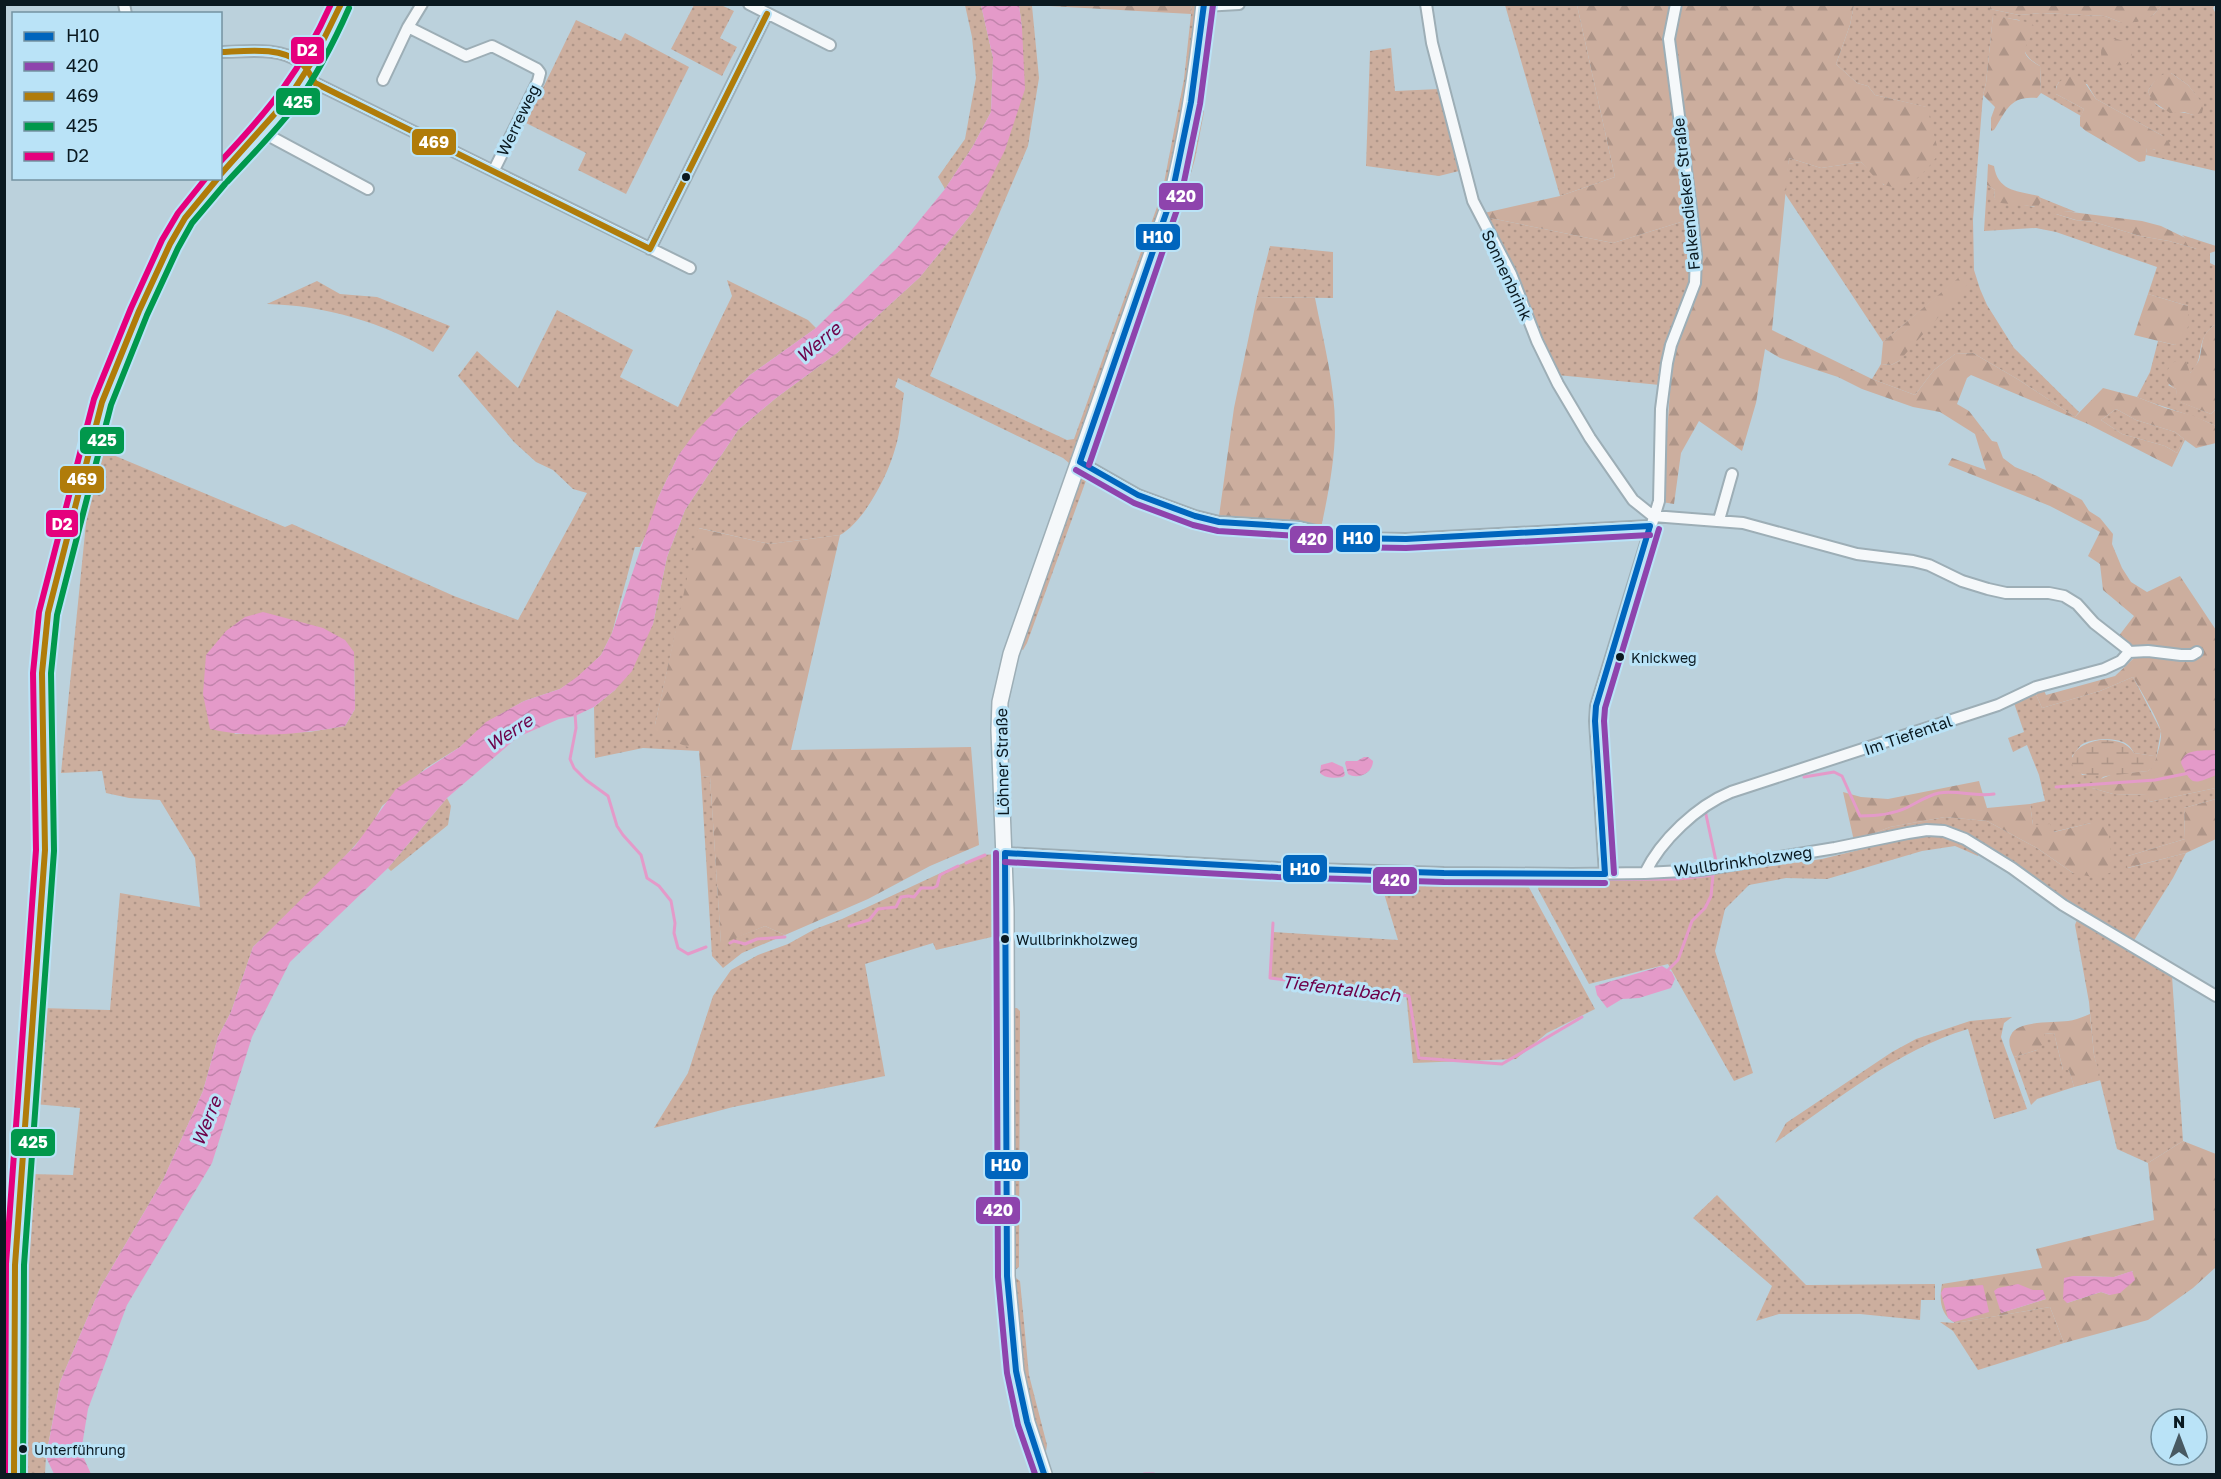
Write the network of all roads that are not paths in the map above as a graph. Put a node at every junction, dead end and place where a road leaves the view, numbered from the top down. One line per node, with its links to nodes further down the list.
1 (341, 4): 12 (main road)
2 (422, 4): 9 (street)
3 (749, 4): 8 (street)
4 (1239, 4): 7 (street)
5 (1426, 4): 24 (street, Sonnenbrink)
6 (1676, 4): 24 (street, Falkendieker Straße)
7 (1204, 5): 21 (main road, Löhner Straße)
8 (767, 14): 10 (street); 19 (street)
9 (408, 27): 13 (street); 15 (street, Werreweg)
10 (830, 45)
11 (222, 52): 12 (street)
12 (307, 71): 14 (main road); 15 (street)
13 (383, 80)
14 (262, 132): 16 (main road); 18 (street)
15 (494, 170): 19 (street)
16 (222, 174)
17 (217, 180): 31 (main road)
18 (368, 189)
19 (650, 249): 20 (street)
20 (690, 268)
21 (1080, 462): 24 (street); 27 (main road, Löhner Straße)
22 (1732, 474): 23 (street)
23 (1719, 520): 24 (street); 25 (street)
24 (1652, 521): 29 (street, Falkendieker Straße)
25 (2129, 652): 26 (street); 28 (street, Im Tiefental)
26 (2197, 652)
27 (1005, 854): 29 (street, Wullbrinkholzweg); 33 (main road, Löhner Straße)
28 (1645, 873): 29 (street, Wullbrinkholzweg); 30 (street, Wullbrinkholzweg)
29 (1605, 874)
30 (2217, 996)
31 (10, 1447): 32 (main road)
32 (15, 1474)
33 (1044, 1474)

